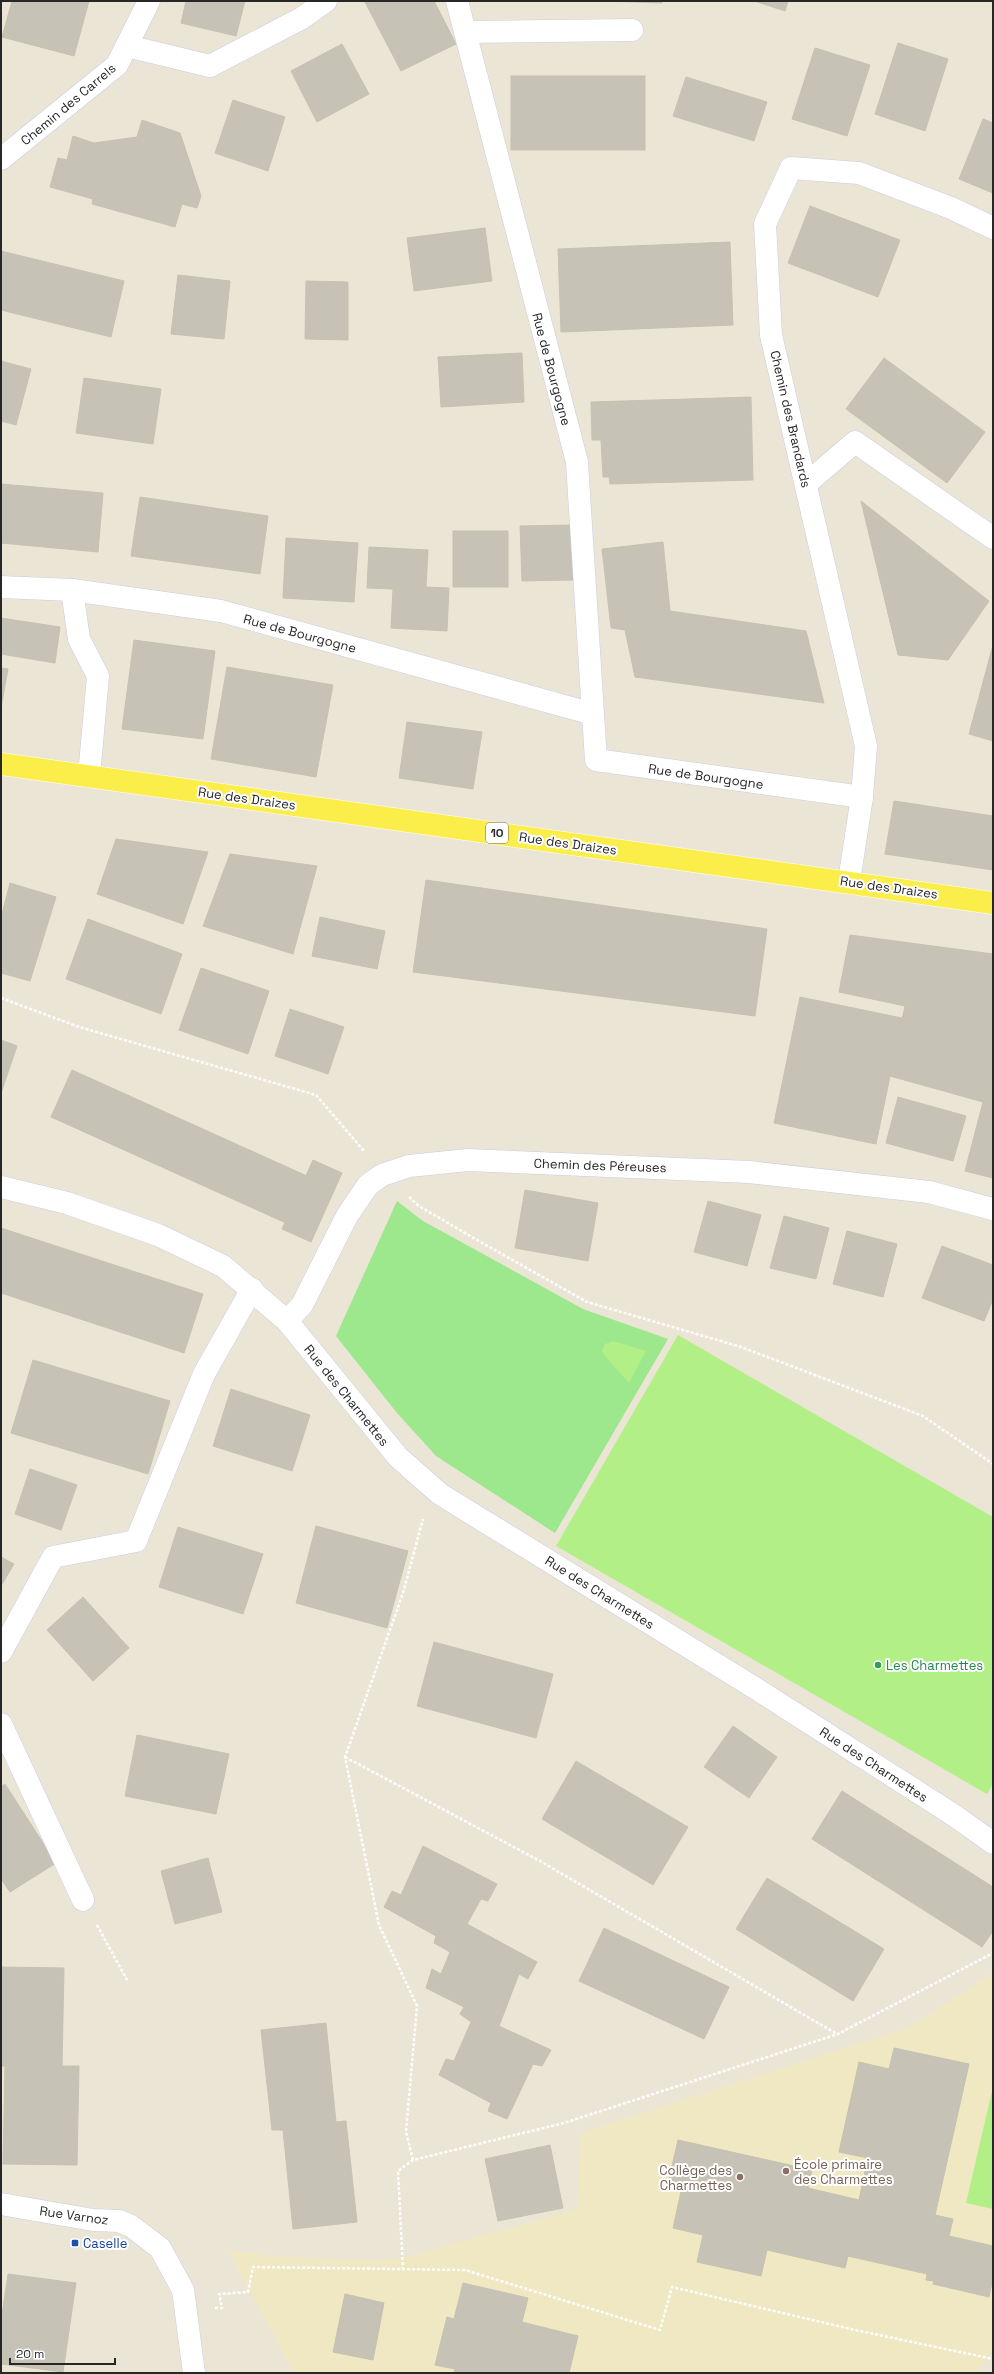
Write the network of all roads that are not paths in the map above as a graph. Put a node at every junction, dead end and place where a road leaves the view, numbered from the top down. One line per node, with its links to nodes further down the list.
1 (149, 1): 6 (street, Chemin des Carrels)
2 (326, 1): 6 (street)
3 (457, 1): 5 (street, Rue de Bourgogne)
4 (632, 30): 5 (street)
5 (465, 32): 13 (street, Rue de Bourgogne)
6 (127, 46): 7 (street, Chemin des Carrels)
7 (1, 160)
8 (993, 228): 9 (street, Chemin des Brandards)
9 (806, 484): 10 (street); 16 (street, Chemin des Brandards)
10 (993, 538)
11 (1, 587): 12 (street, Rue de Bourgogne)
12 (72, 590): 13 (street, Rue de Bourgogne); 15 (street)
13 (593, 714): 16 (street, Rue de Bourgogne)
14 (1, 764): 15 (main road, Rue des Draizes / 10)
15 (89, 776): 17 (main road, Rue des Draizes / 10)
16 (862, 797): 17 (street, Chemin des Brandards)
17 (849, 881): 18 (main road, Rue des Draizes / 10)
18 (993, 903)
19 (1, 1187): 21 (street, Rue des Charmettes)
20 (993, 1209): 22 (street, Chemin des Péreuses)
21 (252, 1290): 22 (street, Rue des Charmettes); 23 (street)
22 (287, 1321): 25 (street, Rue des Charmettes)
23 (1, 1652)
24 (1, 1724): 26 (street)
25 (993, 1843)
26 (84, 1900)
27 (1, 2204): 28 (street, Rue Varnoz)
28 (194, 2373)

